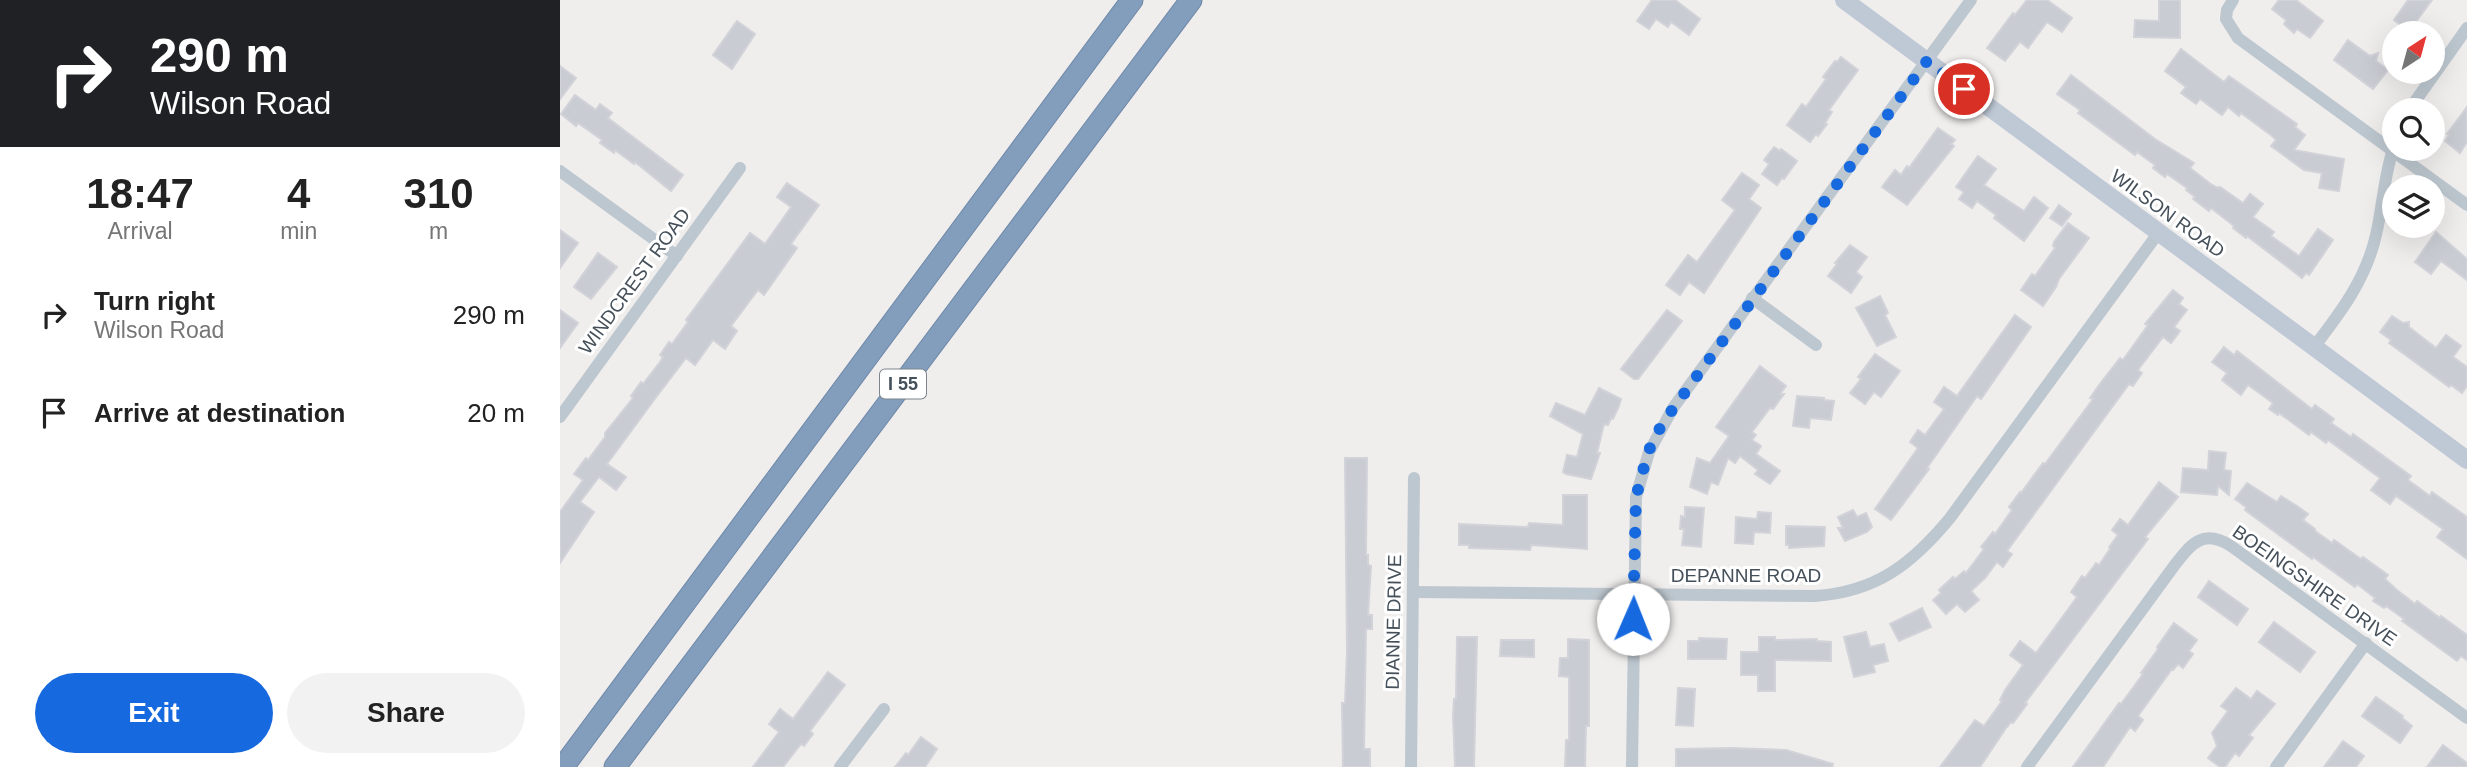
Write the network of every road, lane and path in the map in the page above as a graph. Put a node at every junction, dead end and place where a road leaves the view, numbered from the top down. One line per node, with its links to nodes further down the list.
1 (1132, 0): 28 (highway, I 55)
2 (1191, 0): 29 (highway, I 55)
3 (1844, 0): 7 (street, WILSON ROAD)
4 (1972, 0): 7 (street)
5 (2233, 0): 9 (street)
6 (2467, 28): 8 (street)
7 (1927, 61): 15 (street, WILSON ROAD); 17 (street)
8 (2417, 98)
9 (2382, 139)
10 (2390, 161): 19 (street)
11 (2411, 161): 14 (street)
12 (740, 168): 16 (street, WINDCREST ROAD)
13 (560, 171): 16 (street)
14 (2467, 205)
15 (2159, 232): 19 (street, WILSON ROAD); 24 (street, DEPANNE ROAD)
16 (677, 256): 20 (street, WINDCREST ROAD)
17 (1752, 298): 18 (street); 24 (street)
18 (1816, 345)
19 (2314, 347): 21 (street, WILSON ROAD)
20 (560, 417)
21 (2467, 460)
22 (1414, 478): 23 (street, DIANNE DRIVE)
23 (1413, 592): 24 (street, DEPANNE ROAD); 31 (street, DIANNE DRIVE)
24 (1633, 593): 32 (street)
25 (2366, 643): 27 (street, BOEINGSHIRE DRIVE); 33 (street, BOEINGSHIRE DRIVE); 34 (street)
26 (884, 709): 30 (street)
27 (2467, 718)
28 (564, 767)
29 (615, 767)
30 (840, 767)
31 (1411, 767)
32 (1632, 767)
33 (2027, 767)
34 (2276, 767)

